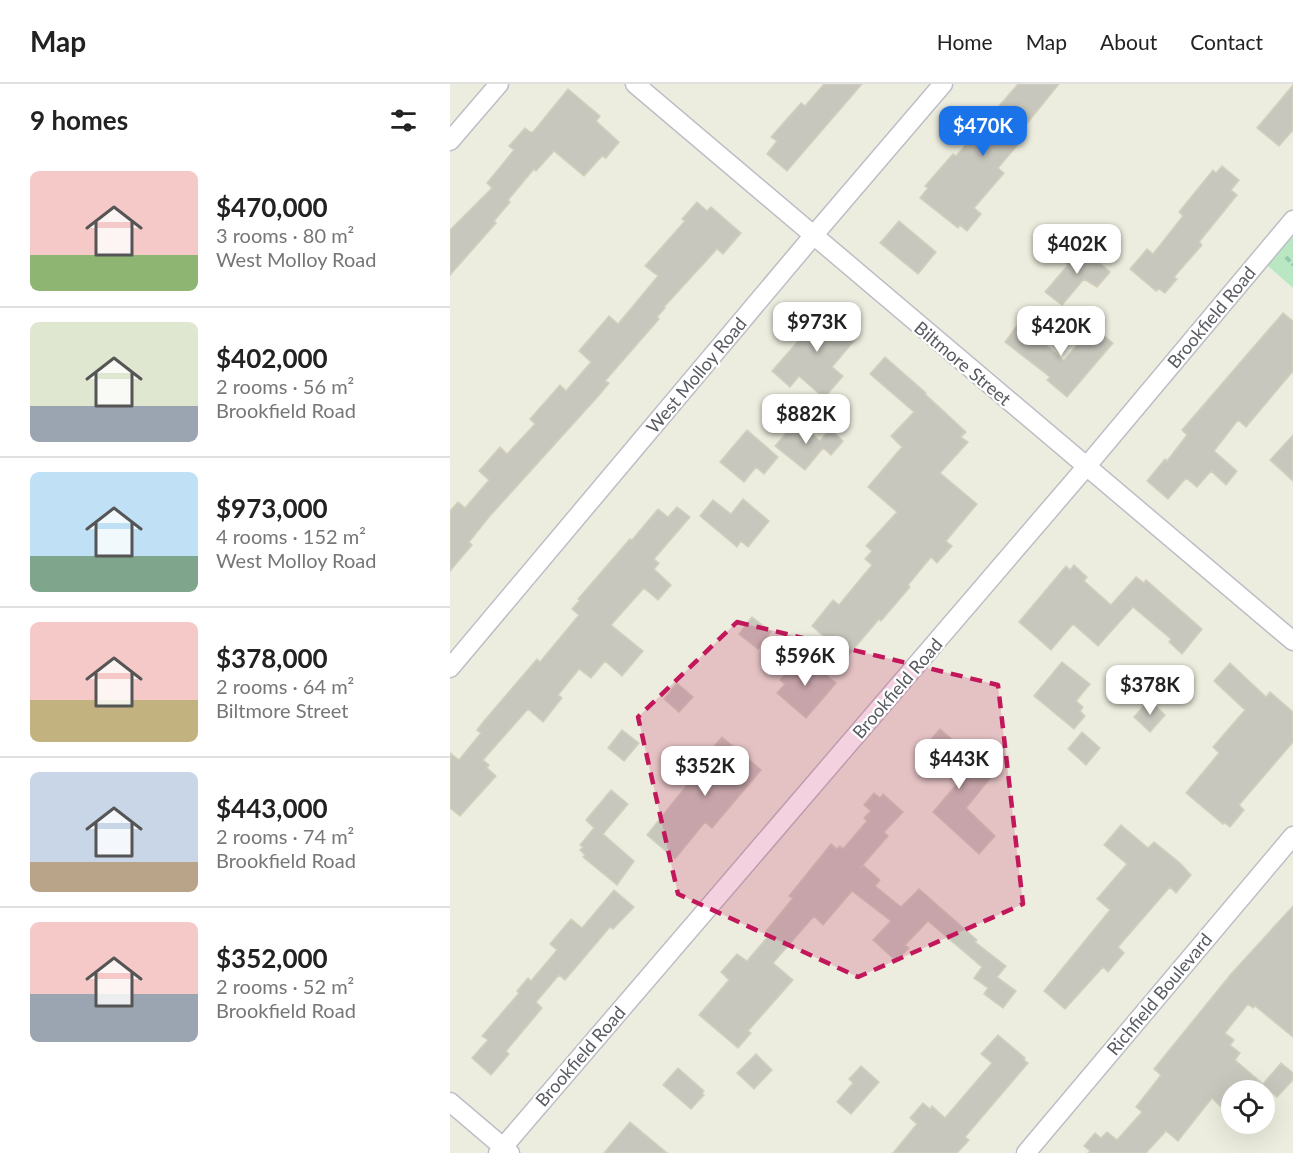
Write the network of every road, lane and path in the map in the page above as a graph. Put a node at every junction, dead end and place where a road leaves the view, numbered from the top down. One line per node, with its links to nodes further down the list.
1 (499, 84): 4 (street)
2 (634, 84): 6 (street, Biltmore Street)
3 (943, 84): 6 (street, West Molloy Road)
4 (450, 141)
5 (1293, 220): 7 (street, Brookfield Road)
6 (813, 236): 7 (street, Biltmore Street); 9 (street, West Molloy Road)
7 (1086, 467): 8 (street, Biltmore Street); 12 (street, Brookfield Road)
8 (1293, 641)
9 (450, 669)
10 (1293, 836): 13 (street, Richfield Boulevard)
11 (450, 1102): 12 (street)
12 (504, 1151)
13 (1026, 1153)

